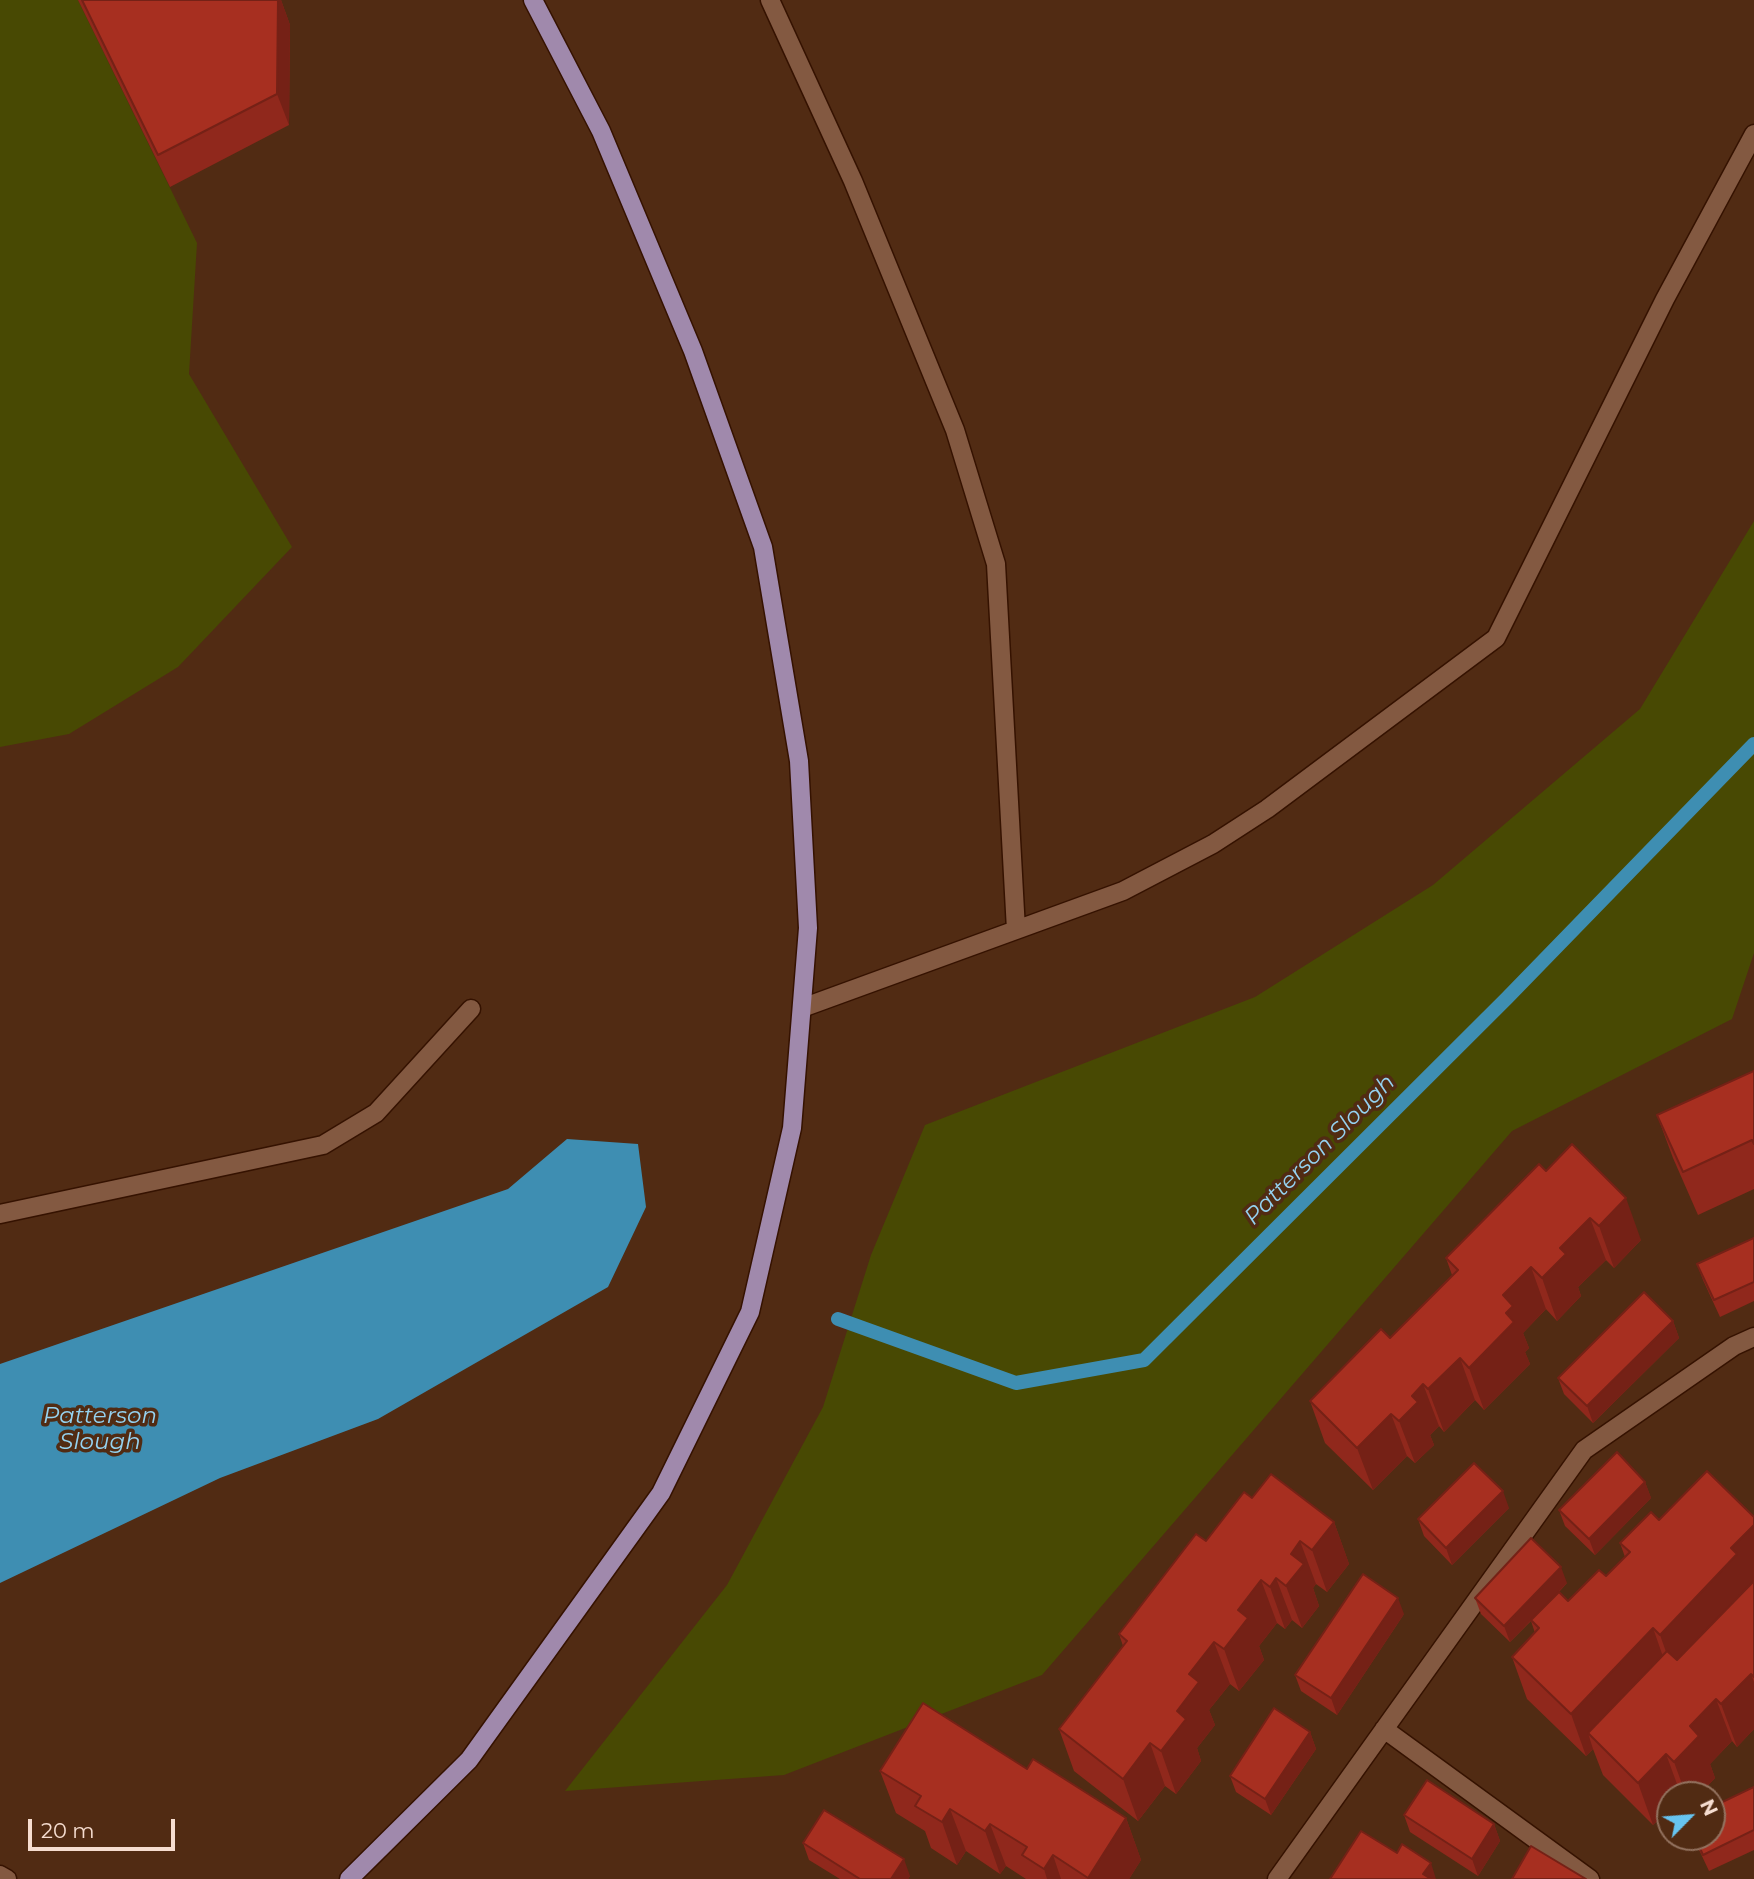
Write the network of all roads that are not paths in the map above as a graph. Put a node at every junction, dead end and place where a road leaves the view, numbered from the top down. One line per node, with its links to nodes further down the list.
1 (533, 0): 5 (main road)
2 (770, 0): 4 (street)
3 (1754, 134): 4 (street)
4 (1016, 930): 5 (street)
5 (802, 1008): 12 (main road)
6 (471, 1009): 7 (street)
7 (0, 1214)
8 (1754, 1337): 9 (street)
9 (1384, 1729): 13 (street); 14 (street)
10 (0, 1875): 11 (street)
11 (6, 1879)
12 (349, 1879)
13 (1277, 1879)
14 (1590, 1879)

